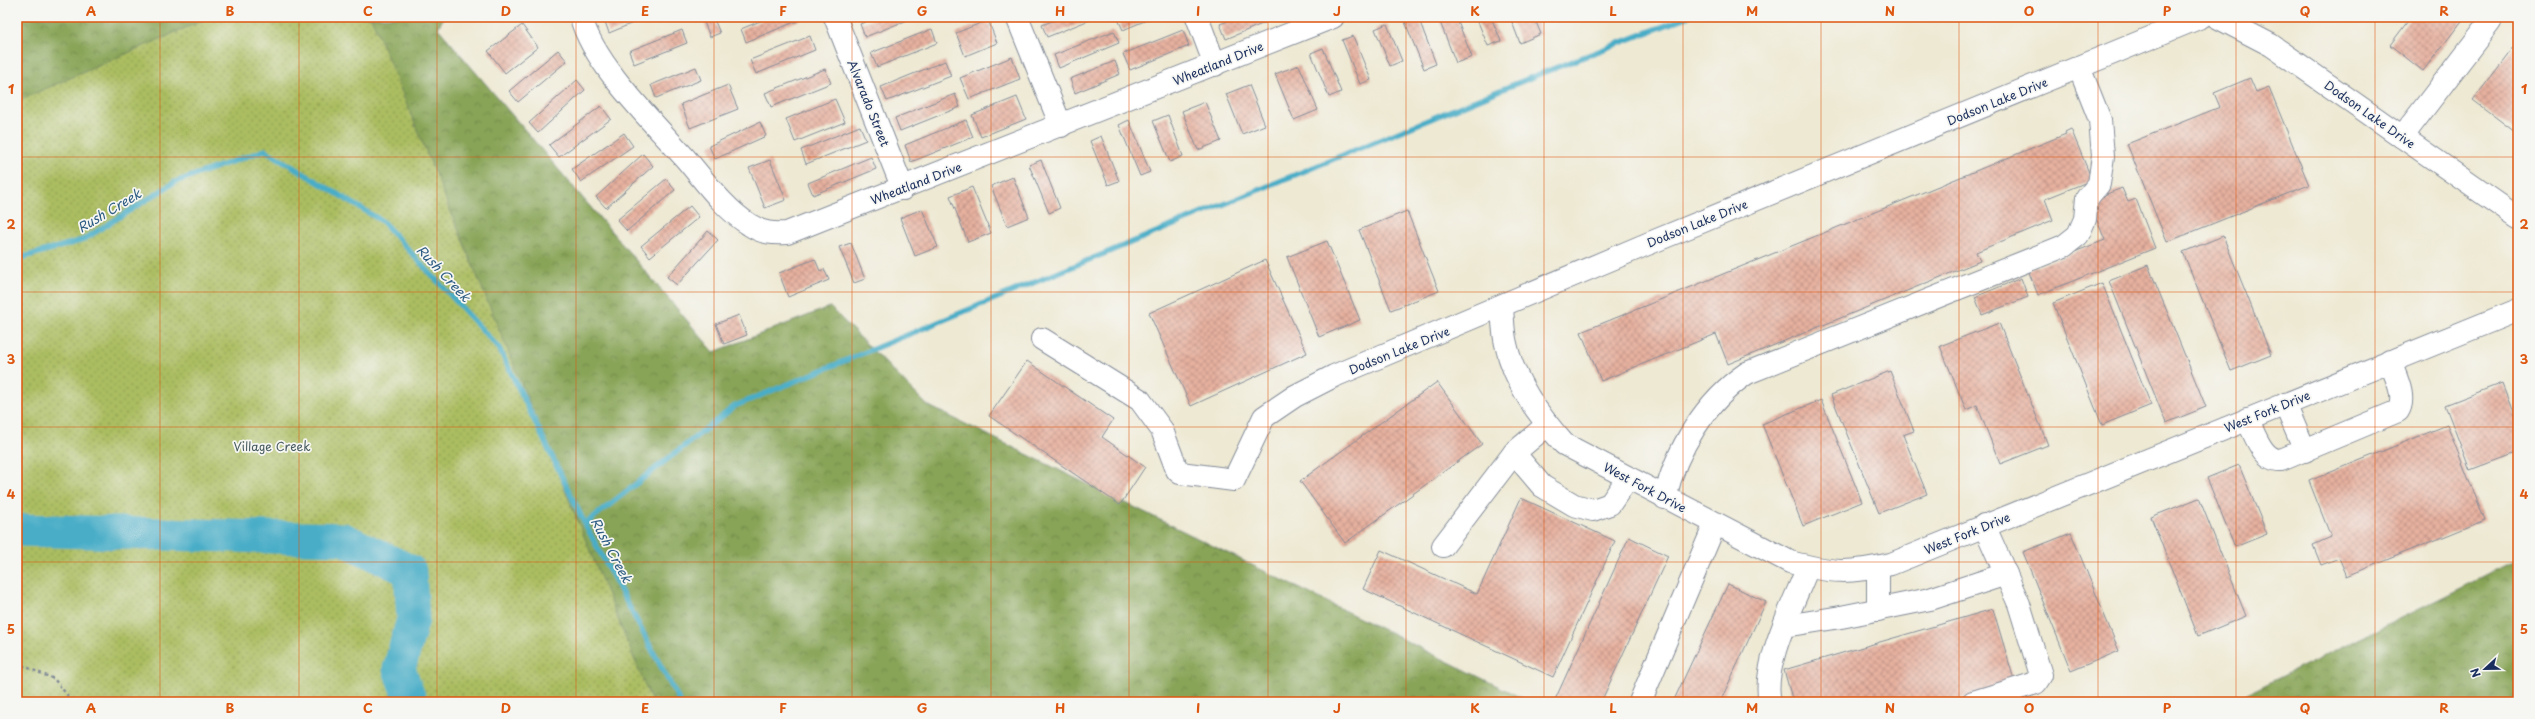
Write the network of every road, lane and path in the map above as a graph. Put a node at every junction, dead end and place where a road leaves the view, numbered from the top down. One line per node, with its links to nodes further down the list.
1 (581, 17): 13 (street, Wheatland Drive)
2 (835, 17): 13 (street, Alvarado Street)
3 (1017, 17): 11 (street)
4 (1197, 17): 9 (street)
5 (1332, 17): 9 (street, Wheatland Drive)
6 (2200, 17): 10 (street, Dodson Lake Drive)
7 (2217, 17): 12 (street, Dodson Lake Drive)
8 (2490, 22): 12 (street)
9 (1215, 65): 11 (street, Wheatland Drive)
10 (2079, 67): 15 (street, Dodson Lake Drive); 25 (street)
11 (1061, 126): 13 (street, Wheatland Drive)
12 (2402, 136): 14 (street, Dodson Lake Drive)
13 (903, 188)
14 (2515, 211)
15 (1502, 307): 17 (street, Dodson Lake Drive); 21 (street, West Fork Drive)
16 (2518, 310): 18 (street, West Fork Drive)
17 (1042, 339)
18 (2390, 362): 19 (street, West Fork Drive); 22 (street)
19 (2285, 404): 20 (street, West Fork Drive); 22 (street)
20 (2247, 419): 22 (street); 27 (street, West Fork Drive)
21 (1547, 425): 23 (street); 24 (street, West Fork Drive)
22 (2305, 451)
23 (1514, 453): 24 (street); 28 (street)
24 (1628, 478): 25 (street, West Fork Drive)
25 (1665, 498): 26 (street, West Fork Drive)
26 (1715, 524): 29 (street, West Fork Drive); 36 (street)
27 (1984, 525): 30 (street, West Fork Drive); 31 (street)
28 (1443, 546)
29 (1808, 567): 30 (street, West Fork Drive); 33 (street)
30 (1878, 567): 32 (street)
31 (2006, 574): 32 (street); 38 (street)
32 (1878, 610): 33 (street)
33 (1785, 626): 37 (street)
34 (17, 663): 35 (path)
35 (73, 702)
36 (1640, 702)
37 (1770, 702)
38 (1973, 702)

